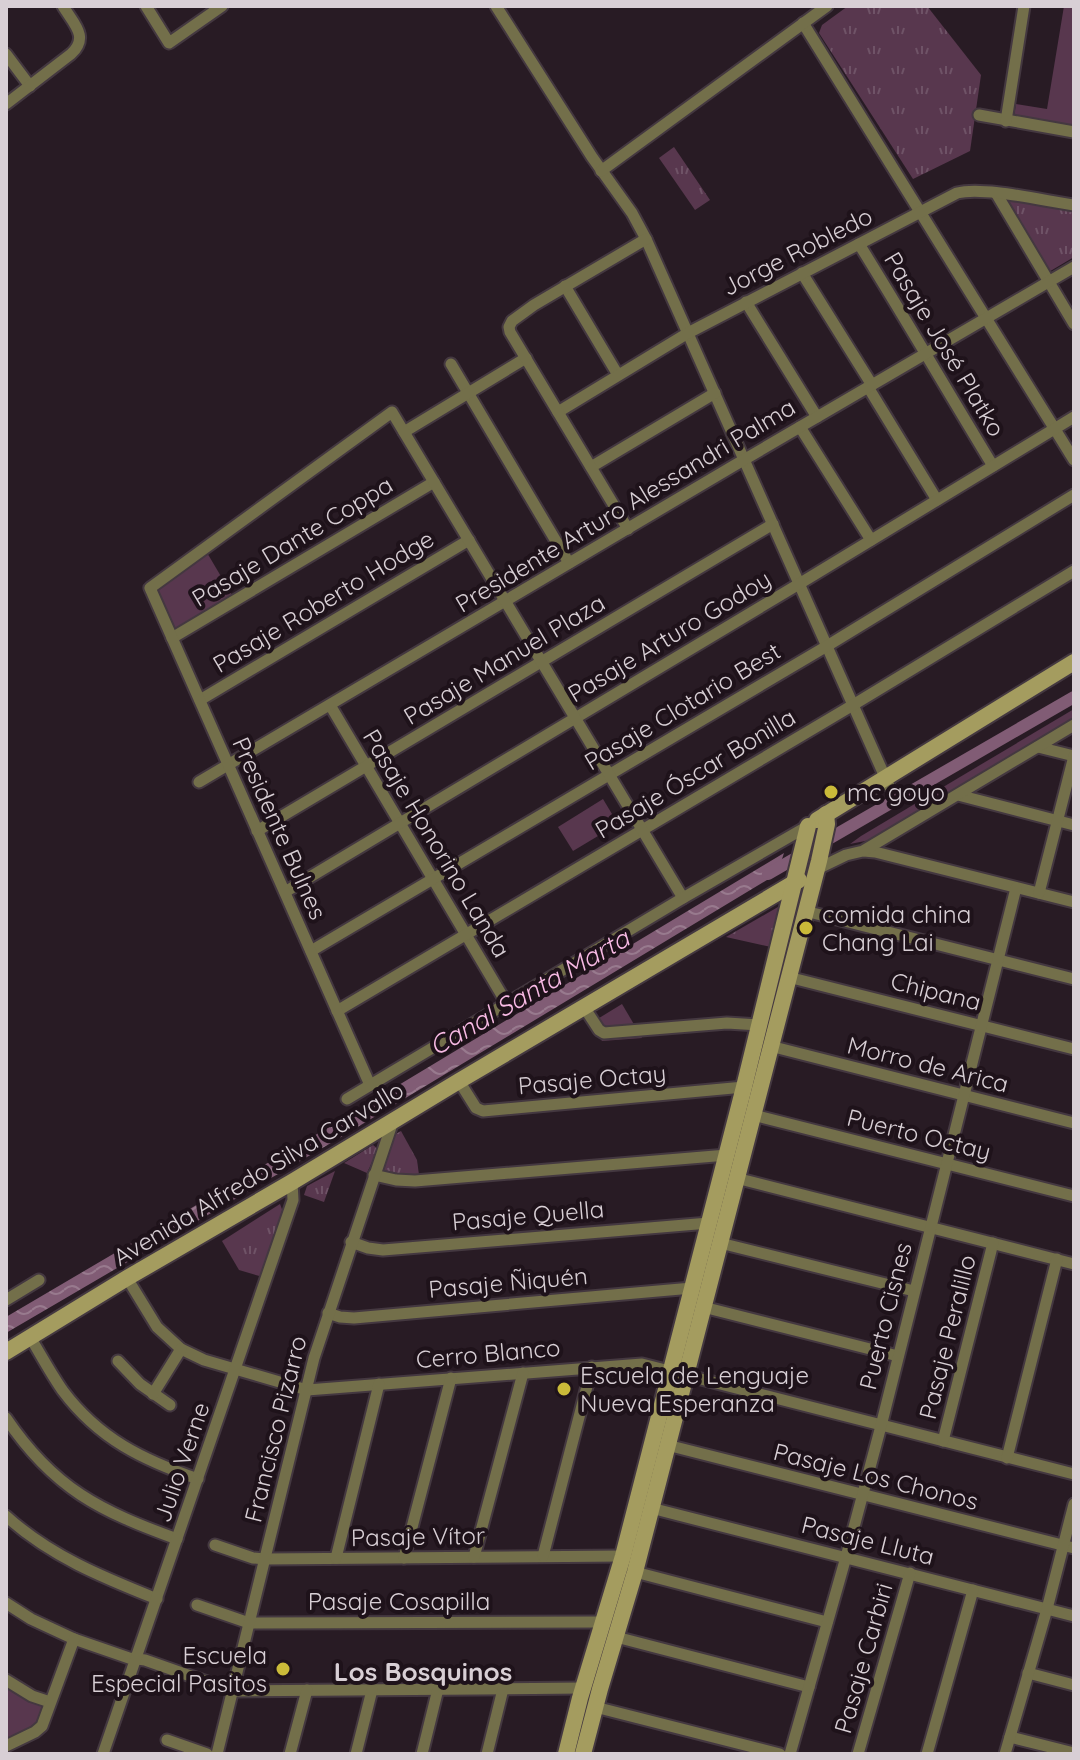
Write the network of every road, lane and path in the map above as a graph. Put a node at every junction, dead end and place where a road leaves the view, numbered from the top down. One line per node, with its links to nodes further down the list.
1 (63, 6): 9 (street)
2 (146, 6): 3 (street)
3 (222, 6)
4 (496, 6): 14 (street)
5 (827, 6): 7 (street)
6 (1024, 6): 12 (street)
7 (803, 23): 14 (street); 17 (street)
8 (6, 54): 9 (street)
9 (30, 86): 10 (street)
10 (6, 104)
11 (979, 115): 12 (street)
12 (1006, 121): 13 (street)
13 (1074, 132)
14 (601, 171): 18 (street)
15 (996, 193): 16 (street, Jorge Robledo); 17 (street, Jorge Robledo); 22 (street)
16 (1074, 205)
17 (920, 212): 19 (street, Jorge Robledo); 25 (street)
18 (646, 239): 23 (street); 27 (street)
19 (859, 244): 21 (street, Jorge Robledo); 28 (street, Pasaje José Platko)
20 (1074, 267): 22 (street, Presidente Arturo Alessandri Palma)
21 (802, 273): 24 (street, Jorge Robledo); 32 (street)
22 (1048, 282): 25 (street, Presidente Arturo Alessandri Palma); 26 (street)
23 (565, 286): 29 (street); 31 (street)
24 (746, 302): 27 (street, Jorge Robledo); 36 (street)
25 (986, 319): 28 (street, Presidente Arturo Alessandri Palma); 39 (street)
26 (1074, 324)
27 (688, 333): 31 (street, Jorge Robledo); 33 (street)
28 (925, 354): 32 (street, Presidente Arturo Alessandri Palma); 43 (street, Pasaje José Platko)
29 (526, 358): 34 (street); 35 (street)
30 (451, 364): 34 (street)
31 (618, 375): 35 (street, Jorge Robledo)
32 (870, 386): 36 (street, Presidente Arturo Alessandri Palma); 47 (street)
33 (715, 393): 41 (street); 44 (street)
34 (468, 394): 40 (street); 52 (street)
35 (558, 412): 44 (street)
36 (817, 417): 38 (street, Presidente Arturo Alessandri Palma)
37 (1074, 417): 39 (street, Pasaje Arturo Godoy)
38 (800, 427): 41 (street, Presidente Arturo Alessandri Palma); 51 (street)
39 (1054, 429): 42 (street); 43 (street, Pasaje Arturo Godoy)
40 (404, 432): 45 (street); 56 (street, Presidente Bulnes)
41 (744, 460): 48 (street); 49 (street, Presidente Arturo Alessandri Palma)
42 (1074, 460)
43 (993, 466): 47 (street, Pasaje Arturo Godoy)
44 (591, 467): 49 (street)
45 (434, 482): 50 (street); 56 (street, Pasaje Dante Coppa)
46 (1074, 495): 57 (street, Pasaje Clotario Best)
47 (937, 500): 51 (street, Pasaje Arturo Godoy)
48 (773, 524): 54 (street); 58 (street, Pasaje Manuel Plaza)
49 (628, 529): 52 (street, Presidente Arturo Alessandri Palma)
50 (469, 540): 55 (street); 61 (street, Pasaje Roberto Hodge)
51 (871, 540): 54 (street, Pasaje Arturo Godoy)
52 (569, 563): 55 (street, Presidente Arturo Alessandri Palma)
53 (1074, 571): 63 (street, Pasaje Óscar Bonilla)
54 (799, 584): 57 (street); 64 (street, Pasaje Arturo Godoy)
55 (506, 601): 58 (street); 62 (street, Presidente Arturo Alessandri Palma)
56 (172, 638): 61 (street, Presidente Bulnes)
57 (827, 646): 63 (street); 70 (street, Pasaje Clotario Best)
58 (542, 662): 64 (street); 69 (street, Pasaje Manuel Plaza)
59 (1074, 662): 72 (street, Avenida Alfredo Silva Carvallo)
60 (1074, 673): 72 (street, Avenida Alfredo Silva Carvallo)
61 (200, 700): 68 (street, Presidente Bulnes)
62 (330, 705): 68 (street, Presidente Arturo Alessandri Palma); 69 (street, Pasaje Honorino Landa)
63 (853, 705): 72 (street); 78 (street, Pasaje Óscar Bonilla)
64 (575, 718): 70 (street); 75 (street, Pasaje Arturo Godoy)
65 (1074, 725): 66 (street, Avenida Alfredo Silva Carvallo)
66 (1038, 747): 67 (street); 73 (street, Avenida Alfredo Silva Carvallo)
67 (1074, 756): 74 (street)
68 (228, 765): 71 (street, Presidente Arturo Alessandri Palma); 79 (street, Presidente Bulnes)
69 (366, 766): 75 (street, Pasaje Honorino Landa); 79 (street, Pasaje Manuel Plaza)
70 (609, 774): 78 (street); 84 (street, Pasaje Clotario Best)
71 (199, 782)
72 (888, 782): 76 (street, Avenida Alfredo Silva Carvallo)
73 (958, 795): 74 (street); 81 (street, Avenida Alfredo Silva Carvallo)
74 (1057, 821): 77 (street); 87 (street)
75 (399, 823): 84 (street, Pasaje Honorino Landa); 86 (street, Pasaje Arturo Godoy)
76 (826, 823): 80 (street, Avenida Alfredo Silva Carvallo); 82 (street)
77 (1074, 825)
78 (642, 830): 88 (street); 91 (street, Pasaje Óscar Bonilla)
79 (257, 831): 86 (street, Presidente Bulnes)
80 (806, 833): 83 (street); 88 (street, Avenida Alfredo Silva Carvallo)
81 (863, 851): 82 (street, Avenida Alfredo Silva Carvallo); 85 (street)
82 (817, 866): 83 (street, Avenida Alfredo Silva Carvallo); 90 (street)
83 (795, 878): 97 (street, Avenida Alfredo Silva Carvallo); 99 (street)
84 (432, 879): 91 (street, Pasaje Honorino Landa); 92 (street, Pasaje Clotario Best)
85 (1016, 888): 87 (street); 93 (street, Puerto Cisnes)
86 (285, 892): 92 (street, Presidente Bulnes)
87 (1039, 893): 89 (street)
88 (683, 898): 96 (street, Avenida Alfredo Silva Carvallo)
89 (1074, 902)
90 (805, 911): 93 (street); 94 (street)
91 (465, 935): 96 (street, Pasaje Honorino Landa); 98 (street, Pasaje Óscar Bonilla)
92 (311, 951): 98 (street, Presidente Bulnes)
93 (998, 959): 95 (street); 100 (street, Puerto Cisnes)
94 (788, 977): 100 (street, Chipana); 101 (street)
95 (1074, 979)
96 (507, 1004): 104 (street, Avenida Alfredo Silva Carvallo)
97 (584, 1007): 99 (street); 103 (street, Avenida Alfredo Silva Carvallo)
98 (337, 1011): 104 (street, Presidente Bulnes)
99 (759, 1025): 105 (street)
100 (981, 1026): 102 (street, Chipana); 106 (street, Puerto Cisnes)
101 (770, 1046): 106 (street, Morro de Arica); 108 (street)
102 (1074, 1049)
103 (459, 1081): 105 (street, Pasaje Octay); 109 (street, Avenida Alfredo Silva Carvallo)
104 (370, 1085): 107 (street, Avenida Alfredo Silva Carvallo)
105 (744, 1087): 111 (street)
106 (964, 1095): 110 (street, Morro de Arica); 112 (street, Puerto Cisnes)
107 (347, 1099)
108 (753, 1115): 112 (street, Puerto Octay); 114 (street)
109 (393, 1121): 113 (street, Francisco Pizarro); 115 (street, Avenida Alfredo Silva Carvallo)
110 (1074, 1123)
111 (727, 1155): 113 (street); 117 (street)
112 (946, 1164): 116 (street, Puerto Octay); 118 (street, Puerto Cisnes)
113 (374, 1175): 119 (street, Francisco Pizarro)
114 (736, 1178): 118 (street); 120 (street)
115 (292, 1182): 124 (street, Avenida Alfredo Silva Carvallo); 137 (street, Julio Verne)
116 (1074, 1196)
117 (709, 1223): 119 (street, Pasaje Quella); 126 (street)
118 (930, 1227): 121 (street); 127 (street, Puerto Cisnes)
119 (351, 1242): 130 (street, Francisco Pizarro)
120 (720, 1243): 127 (street); 129 (street)
121 (993, 1243): 122 (street); 147 (street, Pasaje Peralillo)
122 (1057, 1259): 123 (street); 149 (street)
123 (1074, 1264)
124 (127, 1278): 131 (street, Avenida Alfredo Silva Carvallo); 132 (street, Cerro Blanco)
125 (39, 1280): 128 (street)
126 (692, 1288): 130 (street, Pasaje Ñiquén); 139 (street)
127 (914, 1291): 134 (street, Puerto Cisnes)
128 (6, 1300)
129 (703, 1307): 134 (street); 139 (street)
130 (328, 1313): 142 (street, Francisco Pizarro)
131 (30, 1337): 133 (street, Avenida Alfredo Silva Carvallo); 151 (street)
132 (181, 1349): 137 (street, Cerro Blanco); 143 (street)
133 (6, 1352)
134 (898, 1356): 146 (street, Puerto Cisnes)
135 (118, 1361): 143 (street)
136 (592, 1367): 138 (street, Cerro Blanco); 139 (street, Cerro Blanco); 159 (street)
137 (235, 1370): 142 (street, Cerro Blanco); 151 (street, Julio Verne)
138 (523, 1373): 140 (street, Cerro Blanco); 161 (street)
139 (678, 1373): 146 (street, Cerro Blanco); 148 (street); 160 (street)
140 (451, 1378): 141 (street, Cerro Blanco); 164 (street)
141 (379, 1384): 142 (street, Cerro Blanco); 163 (street)
142 (307, 1390): 165 (street, Francisco Pizarro)
143 (153, 1394): 144 (street)
144 (170, 1405)
145 (6, 1418): 156 (street)
146 (881, 1426): 147 (street, Cerro Blanco); 152 (street, Puerto Cisnes)
147 (943, 1441): 149 (street, Cerro Blanco)
148 (667, 1445): 152 (street, Pasaje Los Chonos); 154 (street)
149 (1007, 1458): 150 (street, Cerro Blanco)
150 (1074, 1474)
151 (198, 1479): 156 (street, Julio Verne)
152 (862, 1495): 158 (street, Pasaje Los Chonos); 162 (street, Puerto Cisnes)
153 (1074, 1504): 158 (street)
154 (651, 1508): 162 (street, Pasaje Lluta); 166 (street)
155 (6, 1516): 169 (street)
156 (177, 1539): 169 (street, Julio Verne)
157 (215, 1545): 165 (street, Pasaje Vítor)
158 (1069, 1547): 172 (street)
159 (543, 1556): 160 (street, Pasaje Vítor); 161 (street, Pasaje Vítor)
160 (623, 1556): 174 (street)
161 (474, 1557): 164 (street, Pasaje Vítor)
162 (846, 1557): 167 (street, Pasaje Lluta); 175 (street, Puerto Cisnes)
163 (336, 1558): 164 (street, Pasaje Vítor); 165 (street, Pasaje Vítor)
164 (404, 1558)
165 (265, 1559): 176 (street, Francisco Pizarro)
166 (635, 1572): 175 (street); 177 (street)
167 (910, 1573): 168 (street, Pasaje Lluta); 207 (street, Pasaje Carbiri)
168 (973, 1590): 172 (street, Pasaje Lluta); 208 (street)
169 (157, 1599): 179 (street, Julio Verne)
170 (6, 1603): 178 (street)
171 (197, 1605): 176 (street, Pasaje Cosapilla)
172 (1047, 1609): 173 (street, Pasaje Lluta); 180 (street)
173 (1074, 1616)
174 (604, 1622): 176 (street, Pasaje Cosapilla); 184 (street)
175 (827, 1622): 183 (street, Puerto Cisnes)
176 (249, 1623): 189 (street, Francisco Pizarro)
177 (616, 1637): 183 (street); 191 (street)
178 (74, 1639): 179 (street); 190 (street)
179 (136, 1659): 189 (street); 196 (street, Julio Verne)
180 (1028, 1673): 182 (street); 192 (street)
181 (6, 1680): 190 (street)
182 (1074, 1685)
183 (809, 1687): 206 (street, Puerto Cisnes)
184 (583, 1688): 186 (street); 203 (street)
185 (438, 1689): 186 (street); 188 (street); 201 (street)
186 (503, 1689): 202 (street)
187 (307, 1690): 188 (street); 189 (street); 199 (street)
188 (372, 1690): 200 (street)
189 (233, 1691): 198 (street, Francisco Pizarro)
190 (50, 1702): 194 (street)
191 (595, 1707): 204 (street); 205 (street)
192 (1010, 1737): 195 (street); 209 (street)
193 (167, 1740): 197 (street)
194 (8, 1748)
195 (1074, 1753)
196 (103, 1754)
197 (207, 1754)
198 (217, 1754)
199 (290, 1754)
200 (356, 1754)
201 (422, 1754)
202 (487, 1754)
203 (566, 1754)
204 (583, 1754)
205 (780, 1754)
206 (790, 1754)
207 (858, 1754)
208 (927, 1754)
209 (1005, 1754)

